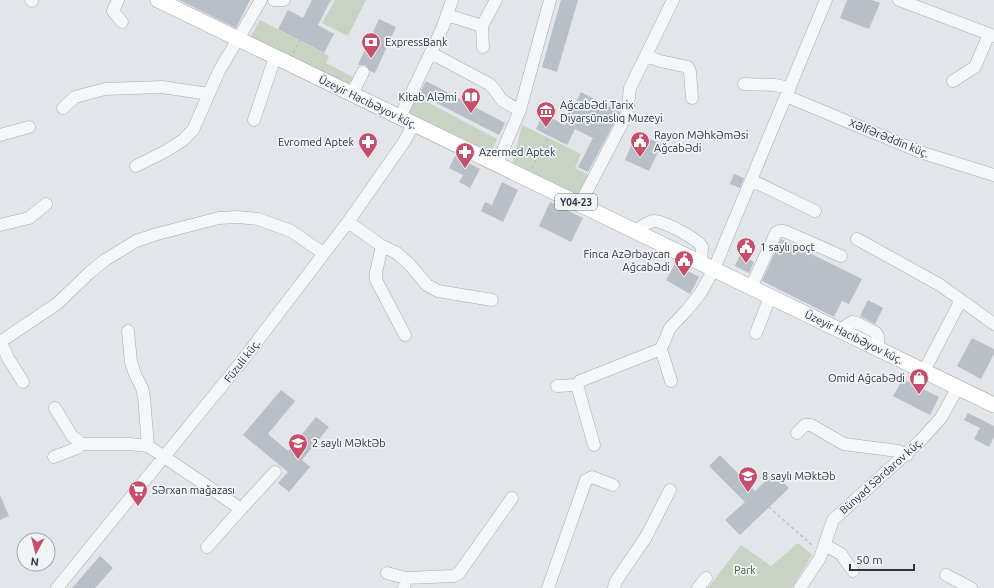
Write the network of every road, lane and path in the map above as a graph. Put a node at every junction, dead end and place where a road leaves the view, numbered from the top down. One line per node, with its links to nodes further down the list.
1 (118, 0): 13 (street)
2 (158, 0): 16 (main road, Üzeyir Hacıbəyov küç. / Y04-23)
3 (261, 0): 16 (street)
4 (274, 0): 5 (street)
5 (284, 0)
6 (452, 0): 12 (street)
7 (496, 0): 14 (street)
8 (550, 0): 30 (street)
9 (673, 0): 20 (street)
10 (826, 0): 25 (street)
11 (899, 0): 15 (street)
12 (447, 15): 14 (street); 19 (street)
13 (122, 22)
14 (482, 26): 18 (street)
15 (991, 35): 23 (street)
16 (239, 39): 21 (main road, Üzeyir Hacıbəyov küç. / Y04-23); 26 (street)
17 (300, 40): 21 (path)
18 (483, 47)
19 (431, 53): 30 (street); 31 (street)
20 (647, 56): 28 (street); 43 (street)
21 (282, 60): 27 (main road, Üzeyir Hacıbəyov küç. / Y04-23); 32 (street)
22 (363, 72): 27 (street)
23 (953, 81)
24 (744, 84): 25 (street, Xəlfərəddin küç.)
25 (788, 92): 39 (street, Xəlfərəddin küç.); 41 (street)
26 (209, 94): 29 (street); 38 (street)
27 (352, 94): 31 (main road, Üzeyir Hacıbəyov küç. / Y04-23)
28 (692, 98)
29 (63, 108)
30 (520, 110): 37 (street)
31 (400, 117): 33 (main road, Üzeyir Hacıbəyov küç. / Y04-23)
32 (254, 120)
33 (414, 124): 37 (main road, Üzeyir Hacıbəyov küç. / Y04-23); 45 (street, Füzuli küç.)
34 (29, 127): 35 (street)
35 (0, 135)
36 (549, 136): 40 (path)
37 (497, 164): 40 (main road, Üzeyir Hacıbəyov küç. / Y04-23)
38 (136, 166)
39 (994, 175)
40 (526, 178): 43 (main road, Üzeyir Hacıbəyov küç. / Y04-23)
41 (751, 180): 44 (street); 51 (street)
42 (46, 204): 46 (street)
43 (580, 204): 51 (main road, Üzeyir Hacıbəyov küç. / Y04-23)
44 (815, 211)
45 (348, 222): 48 (street); 49 (street, Füzuli küç.)
46 (0, 225)
47 (857, 239): 55 (street)
48 (382, 246): 54 (street); 59 (street)
49 (323, 253): 60 (street); 76 (street, Füzuli küç.)
50 (840, 256): 52 (street)
51 (707, 266): 52 (main road, Üzeyir Hacıbəyov küç. / Y04-23); 61 (street)
52 (750, 287): 53 (main road, Üzeyir Hacıbəyov küç. / Y04-23)
53 (770, 296): 58 (street); 62 (main road, Üzeyir Hacıbəyov küç. / Y04-23)
54 (492, 300)
55 (961, 300): 56 (street); 62 (street)
56 (994, 324)
57 (128, 331): 73 (street)
58 (756, 333)
59 (405, 335)
60 (1, 342): 64 (street)
61 (661, 350): 63 (street); 65 (street)
62 (924, 371): 67 (main road, Üzeyir Hacıbəyov küç. / Y04-23)
63 (671, 381)
64 (22, 382)
65 (577, 385): 66 (street); 72 (street)
66 (557, 386)
67 (958, 387): 68 (main road, Üzeyir Hacıbəyov küç. / Y04-23); 74 (street, Bünyad Sərdarov küç.)
68 (994, 405)
69 (56, 408): 71 (street)
70 (797, 433): 74 (street)
71 (82, 444): 73 (street); 75 (street)
72 (594, 445)
73 (148, 446): 76 (street)
74 (906, 455): 84 (street, Bünyad Sərdarov küç.)
75 (54, 457)
76 (165, 458): 82 (street); 90 (street, Füzuli küç.)
77 (275, 472): 82 (street)
78 (613, 485): 91 (street)
79 (670, 490): 92 (street)
80 (512, 498): 89 (street)
81 (769, 507): 84 (path)
82 (241, 509): 83 (street)
83 (207, 548)
84 (824, 549): 85 (street); 94 (street, Bünyad Sərdarov küç.)
85 (853, 571)
86 (387, 573): 89 (street)
87 (946, 575): 95 (street)
88 (706, 578): 93 (street)
89 (405, 583)
90 (57, 588)
91 (548, 588)
92 (614, 588)
93 (698, 588)
94 (800, 588)
95 (971, 588)

